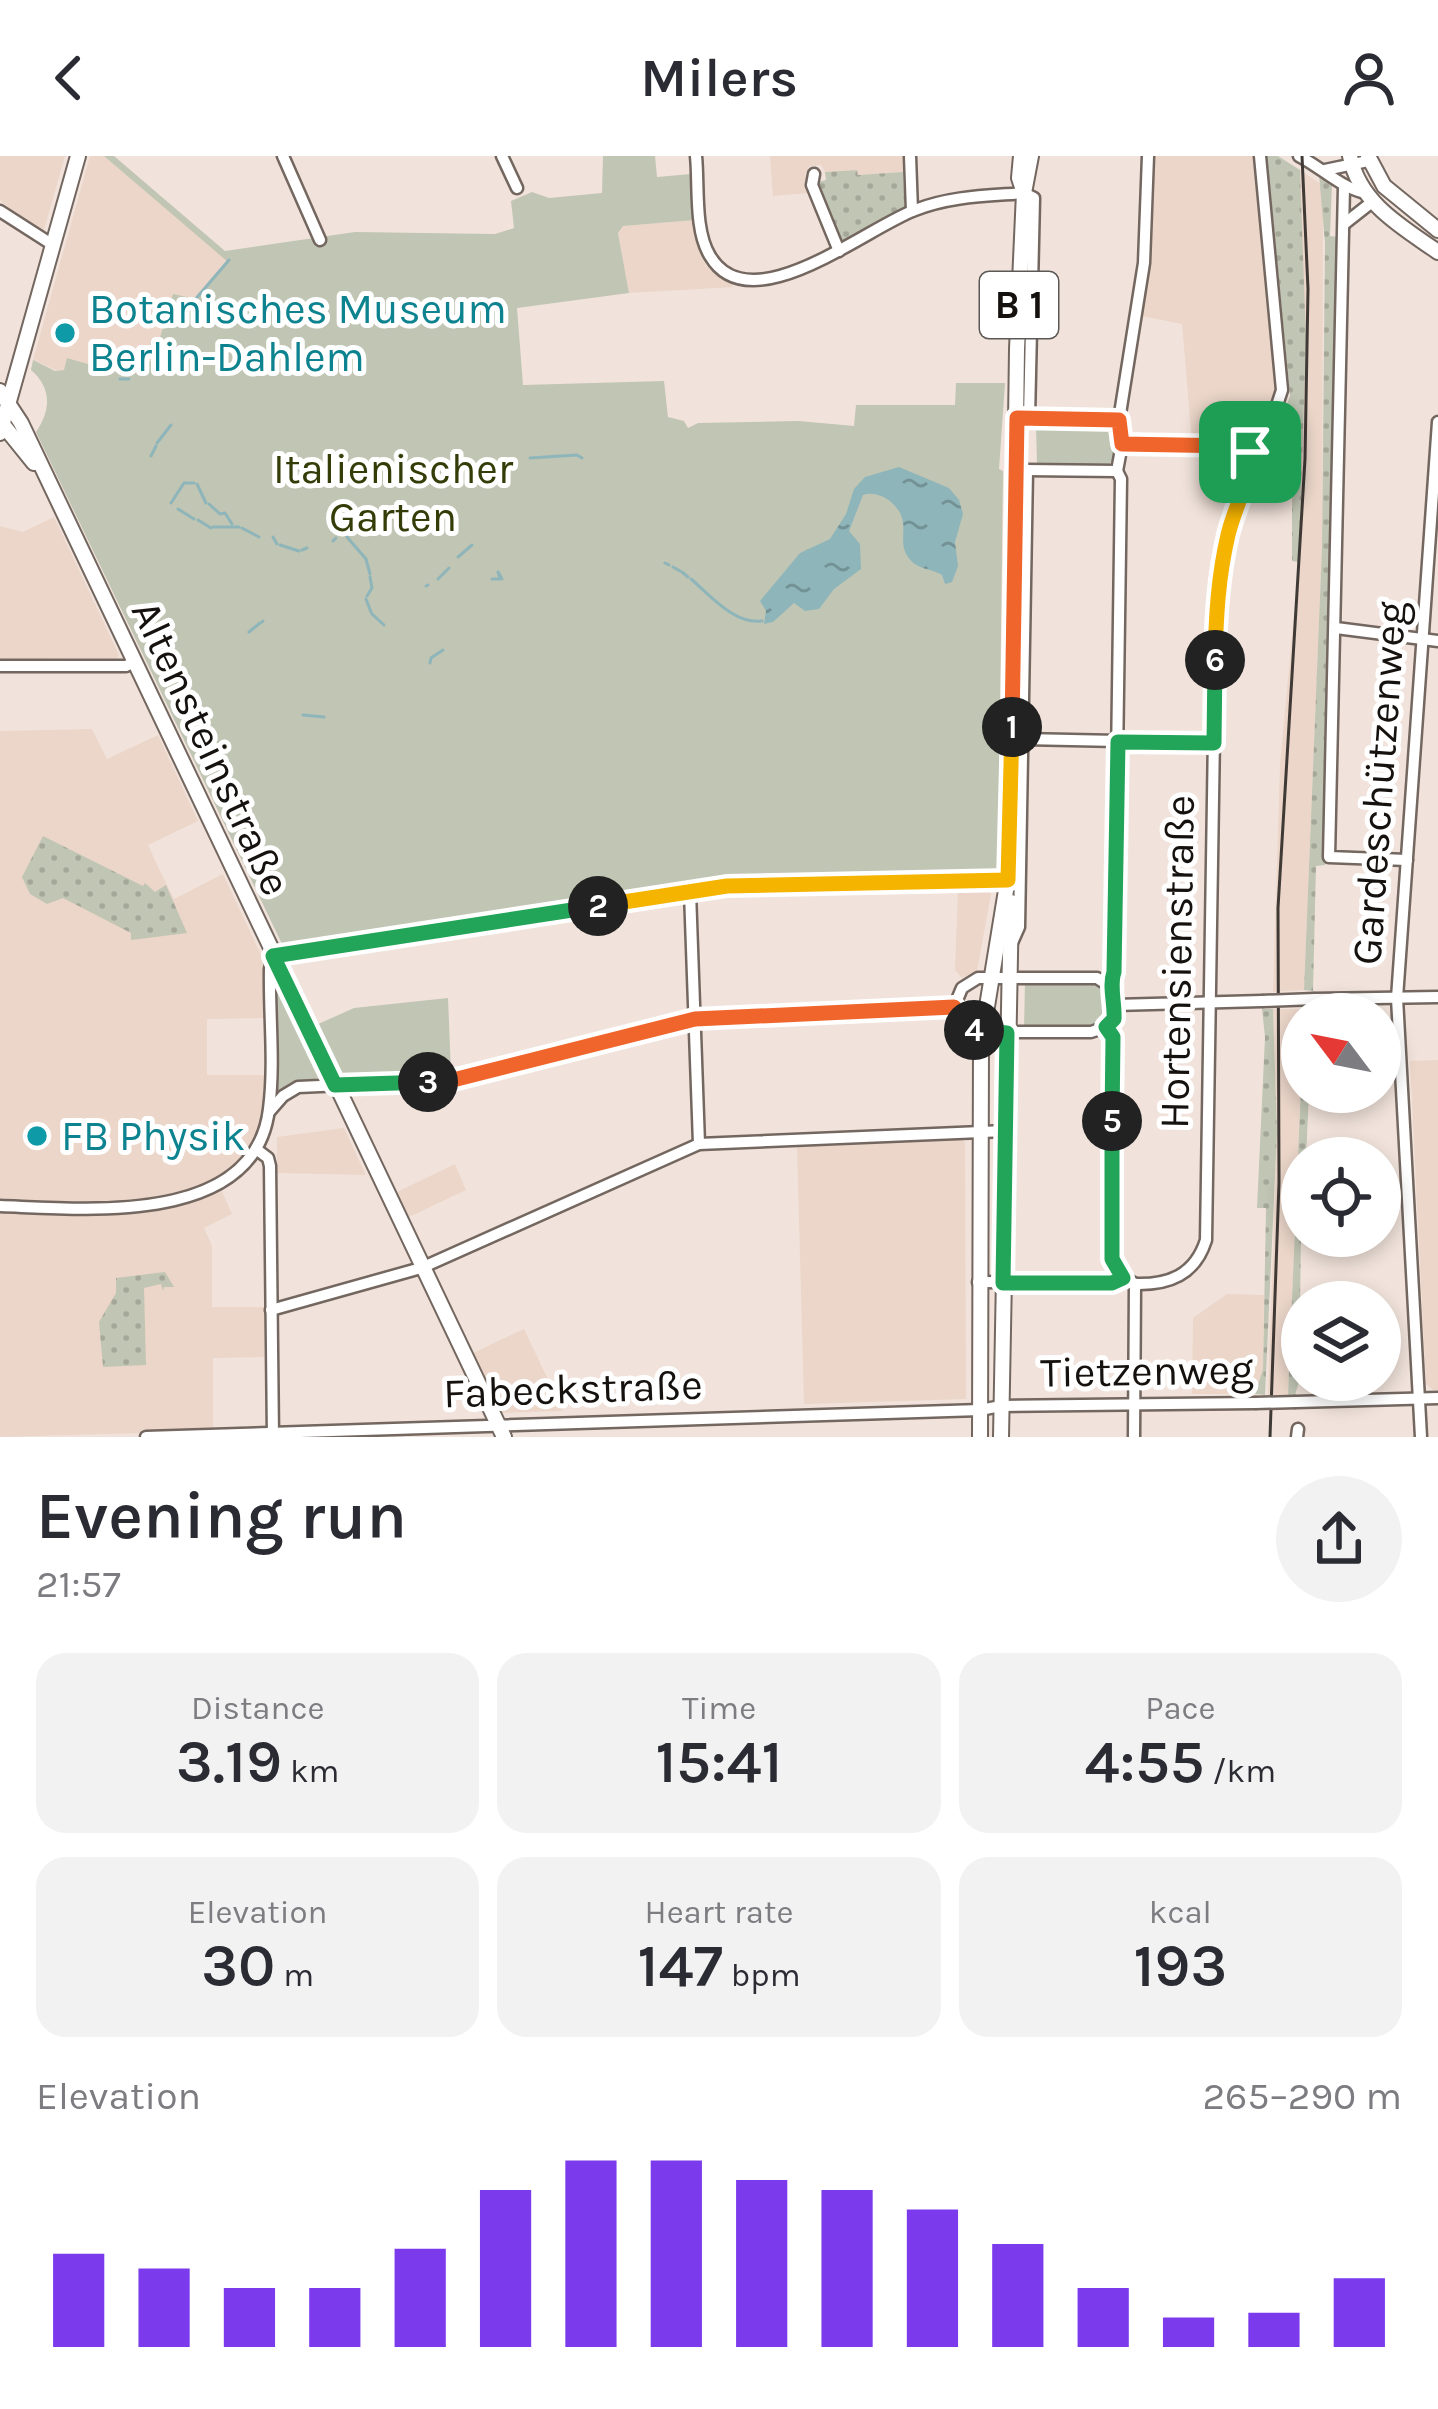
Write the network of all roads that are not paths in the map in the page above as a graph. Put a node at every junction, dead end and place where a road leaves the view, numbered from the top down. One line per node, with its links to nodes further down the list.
1 (78, 156): 24 (main road)
2 (283, 156): 23 (street)
3 (502, 156): 16 (street)
4 (696, 156): 25 (street)
5 (910, 156): 20 (street)
6 (1021, 156): 17 (main road, B 1)
7 (1031, 156): 17 (main road, B 1)
8 (1148, 156): 29 (street)
9 (1260, 156): 33 (street, Hortensienstraße)
10 (1299, 156): 13 (street)
11 (1368, 159): 12 (street); 22 (main road)
12 (1351, 162): 13 (street); 18 (main road)
13 (1324, 170): 15 (street)
14 (814, 174): 25 (street)
15 (1344, 187): 18 (street); 21 (street)
16 (517, 188)
17 (1024, 193): 20 (street); 28 (main road, B 1)
18 (1368, 197): 21 (street); 26 (main road)
19 (0, 211): 24 (street)
20 (912, 211): 25 (street)
21 (1344, 224): 37 (street)
22 (1438, 230)
23 (320, 240)
24 (53, 244): 27 (main road)
25 (838, 250)
26 (1438, 252)
27 (4, 397): 31 (main road); 36 (main road, Altensteinstraße)
28 (1023, 418): 29 (street); 34 (main road, B 1)
29 (1119, 420): 32 (street)
30 (1438, 422): 38 (street, Gardeschützenweg)
31 (1, 426): 36 (main road, Altensteinstraße)
32 (1122, 444): 33 (street); 35 (street)
33 (1250, 452): 44 (street, Hortensienstraße)
34 (1021, 470): 35 (street); 42 (street); 46 (main road, B 1)
35 (1117, 471): 43 (street)
36 (45, 477): 40 (main road, Altensteinstraße)
37 (1336, 628): 38 (street); 45 (street)
38 (1423, 639): 39 (street); 45 (street, Gardeschützenweg)
39 (1438, 641)
40 (134, 662): 41 (street); 49 (main road, Altensteinstraße)
41 (0, 665)
42 (1023, 739): 43 (street); 48 (street)
43 (1118, 742): 44 (street); 52 (street)
44 (1214, 743): 57 (street, Hortensienstraße)
45 (1407, 860): 53 (street, Gardeschützenweg)
46 (1008, 876): 47 (street); 48 (main road, B 1); 50 (main road, B 1)
47 (690, 892): 49 (street); 60 (street)
48 (1009, 946): 51 (main road, B 1)
49 (273, 956): 65 (main road, Altensteinstraße); 66 (street)
50 (990, 977): 51 (street); 59 (street); 62 (main road, B 1)
51 (1008, 978): 52 (street); 63 (main road, B 1)
52 (1110, 983): 58 (street)
53 (1397, 993)
54 (1438, 997): 55 (street)
55 (1401, 998)
56 (1281, 1000): 57 (street, bridge)
57 (1209, 1002): 58 (street); 73 (street, Hortensienstraße)
58 (1115, 1005): 61 (street)
59 (954, 1007): 60 (street); 62 (street)
60 (695, 1019): 65 (street); 69 (street)
61 (1106, 1027): 63 (street); 73 (street)
62 (982, 1032): 63 (street); 67 (main road, B 1)
63 (1007, 1033): 68 (main road, B 1)
64 (1401, 1071): 78 (street, Gardeschützenweg)
65 (335, 1085): 66 (street); 72 (main road, Altensteinstraße)
66 (269, 1112): 70 (street)
67 (980, 1131): 68 (street); 69 (street); 74 (main road, B 1)
68 (1006, 1131): 75 (main road, B 1)
69 (699, 1144): 72 (street)
70 (256, 1149): 71 (street); 76 (street)
71 (0, 1206)
72 (422, 1268): 76 (street); 82 (main road, Altensteinstraße)
73 (1129, 1281): 75 (street, Hortensienstraße); 79 (street)
74 (978, 1282): 75 (street, Hortensienstraße); 81 (main road, B 1)
75 (1003, 1283): 80 (main road, B 1)
76 (271, 1310): 83 (street)
77 (1438, 1398): 78 (street, Tietzenweg)
78 (1419, 1399): 79 (street, Tietzenweg, bridge); 88 (street, Gardeschützenweg)
79 (1132, 1404): 80 (street, Tietzenweg); 87 (street)
80 (1001, 1406): 81 (street, Fabeckstraße); 86 (main road, B 1)
81 (980, 1410): 82 (street, Fabeckstraße); 85 (main road, B 1)
82 (500, 1430): 83 (street, Fabeckstraße)
83 (272, 1435): 84 (street, Fabeckstraße)
84 (146, 1437)
85 (980, 1437)
86 (1001, 1437)
87 (1134, 1437)
88 (1421, 1437)

